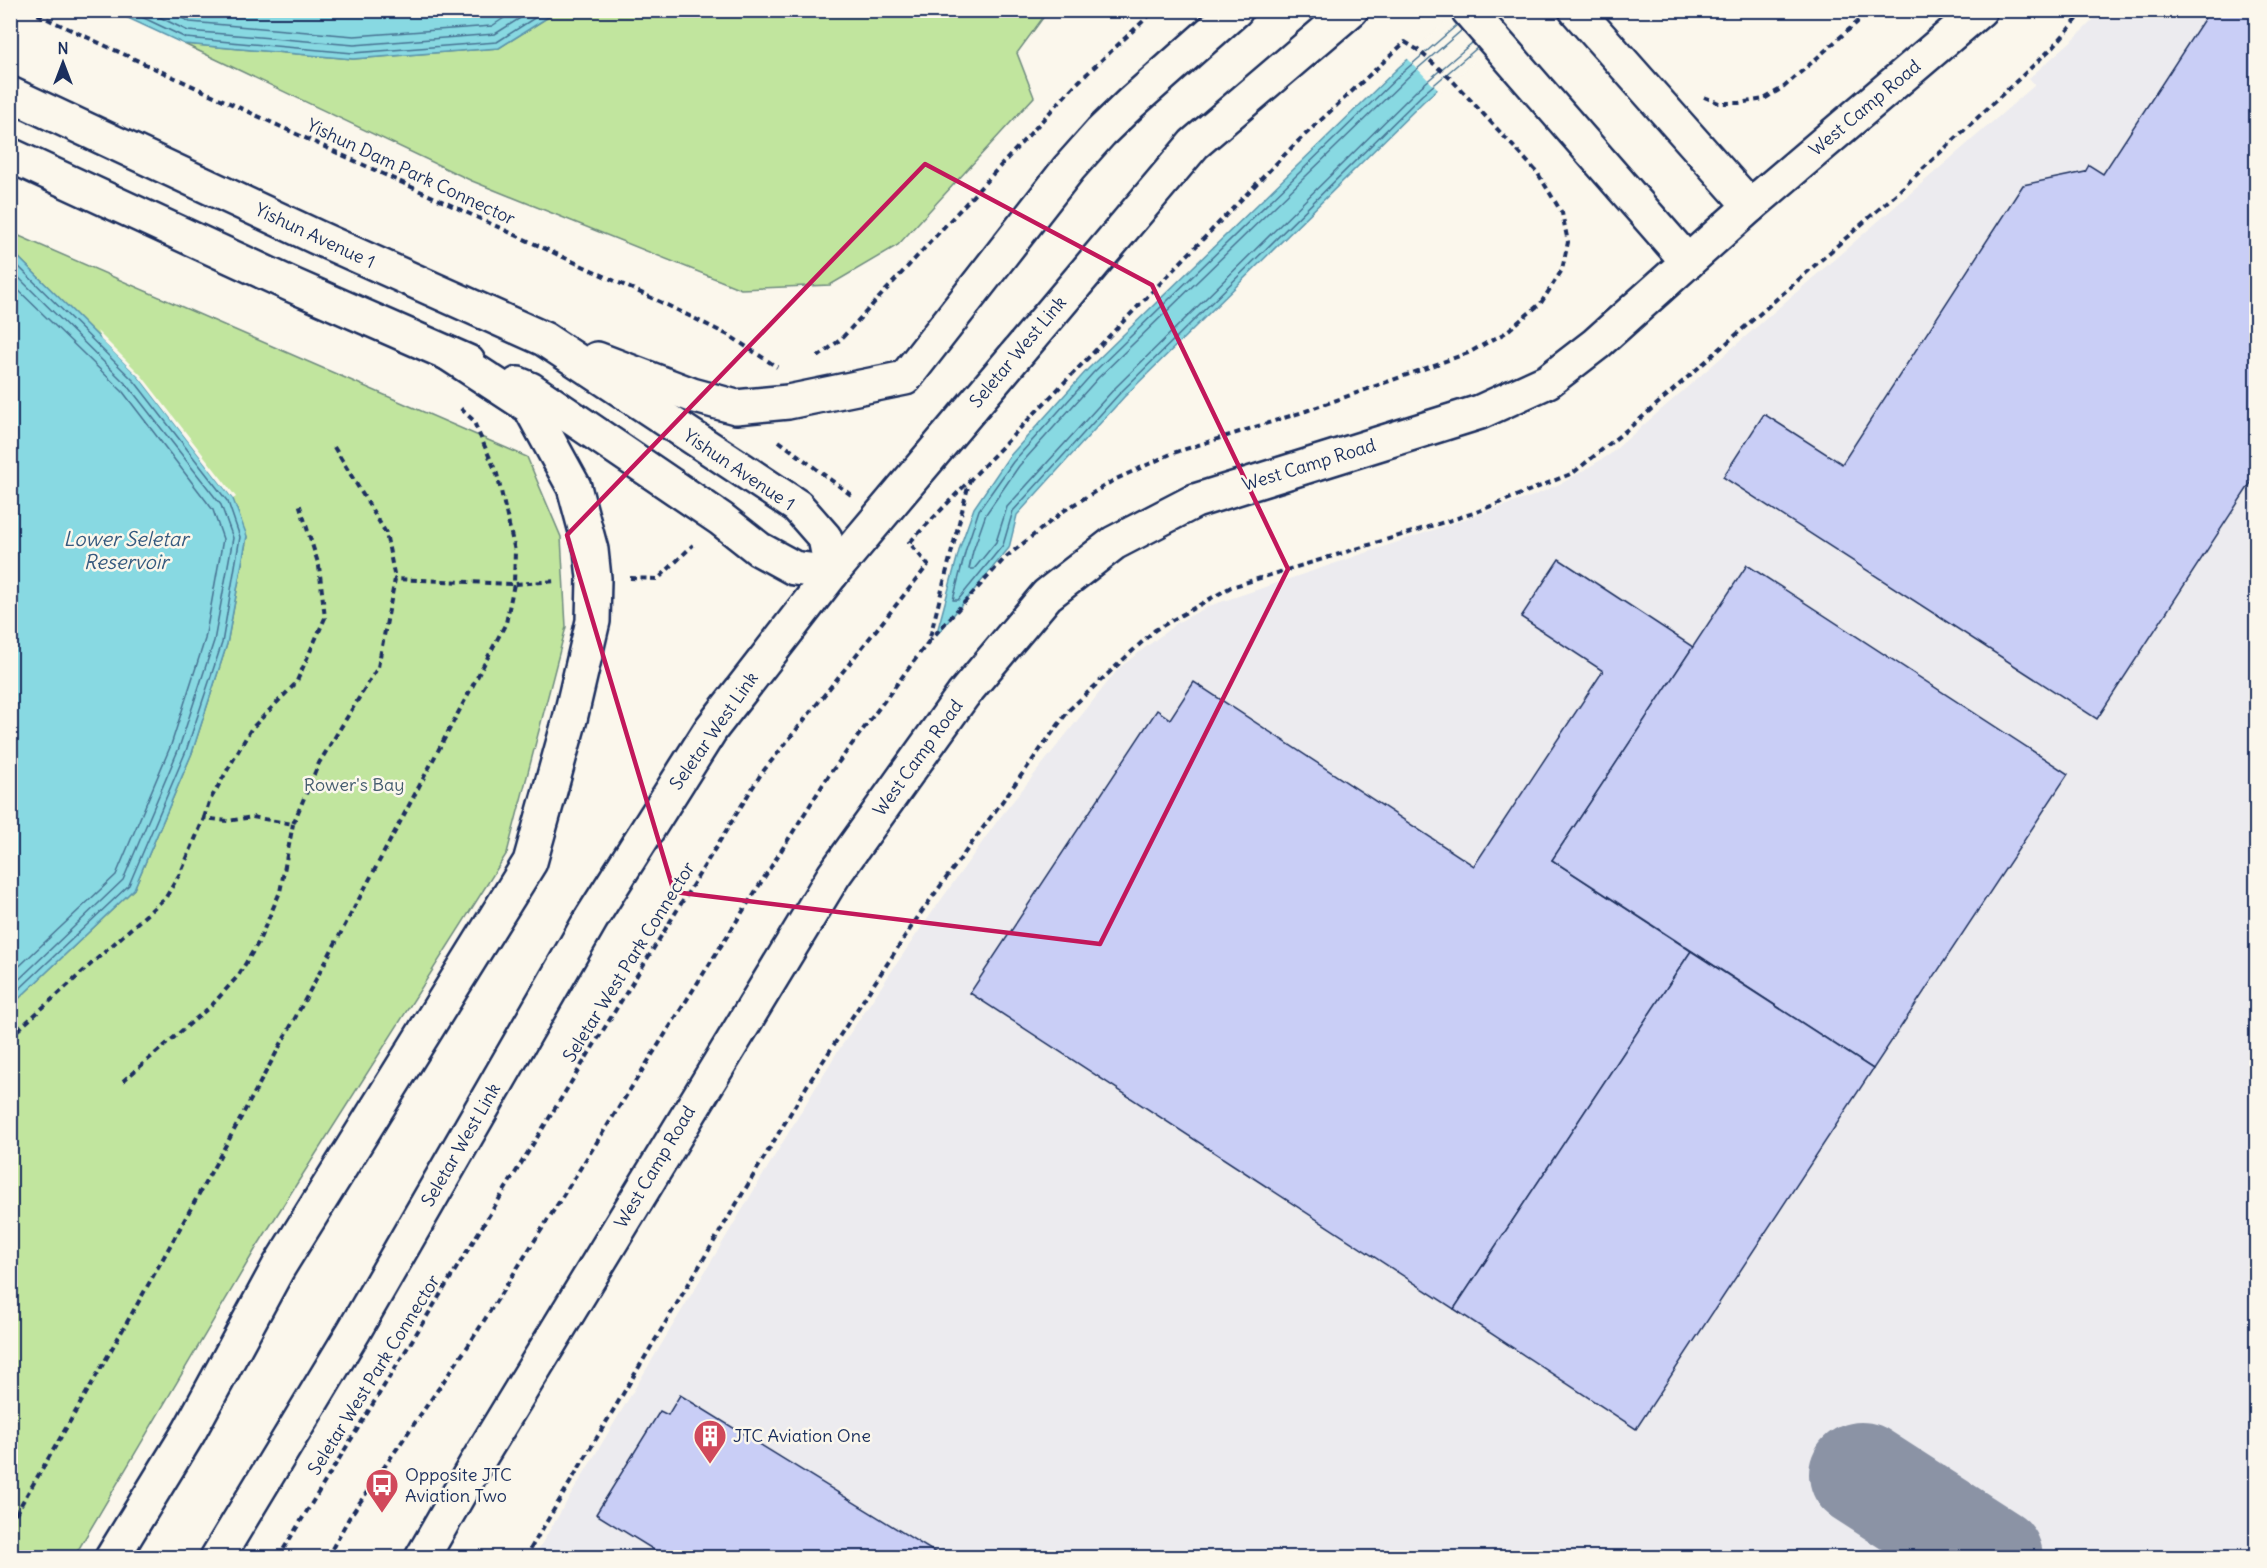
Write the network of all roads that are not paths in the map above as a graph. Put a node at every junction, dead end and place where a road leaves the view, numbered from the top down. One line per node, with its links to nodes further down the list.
1 (1236, 10): 10 (main road)
2 (1351, 10): 12 (main road, Seletar West Link)
3 (1468, 10): 9 (main road)
4 (1576, 10): 8 (main road)
5 (1980, 10): 8 (main road, West Camp Road)
6 (10, 94): 10 (main road, Yishun Avenue 1)
7 (10, 155): 11 (main road)
8 (1750, 206): 9 (main road, West Camp Road)
9 (1688, 262): 15 (main road, West Camp Road)
10 (544, 339): 12 (main road, Yishun Avenue 1)
11 (449, 354): 12 (main road); 13 (main road)
12 (832, 573): 14 (main road, Seletar West Link)
13 (112, 1557)
14 (217, 1557)
15 (422, 1557)

